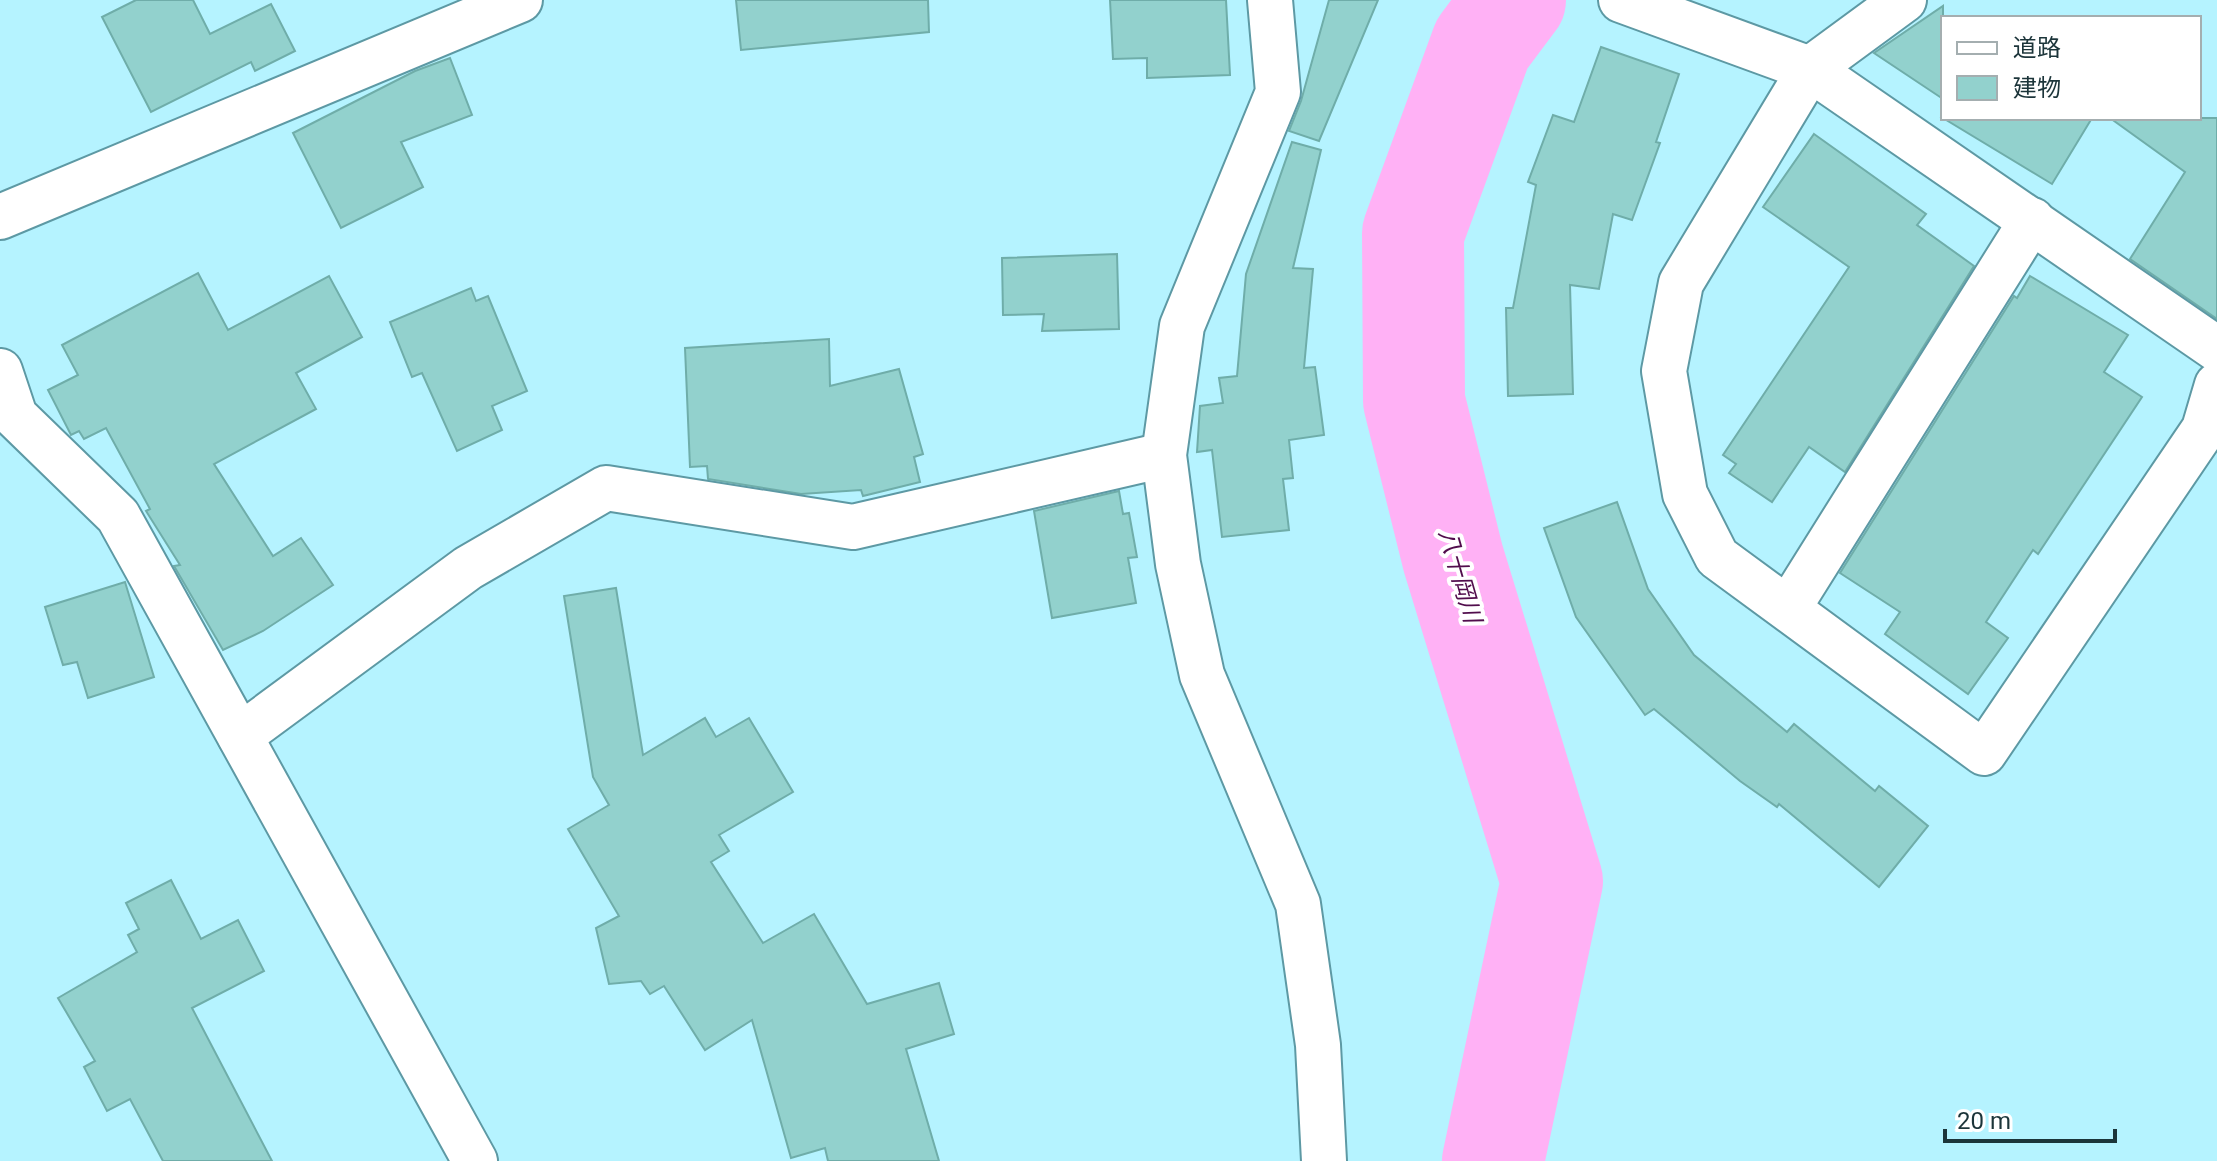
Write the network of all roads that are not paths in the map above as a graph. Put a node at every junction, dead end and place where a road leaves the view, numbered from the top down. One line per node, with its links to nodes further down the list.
1 (520, 0): 6 (street)
2 (1270, 0): 11 (street)
3 (1621, 0): 5 (street)
4 (1904, 0): 5 (street)
5 (1810, 69): 7 (street); 12 (street)
6 (0, 217)
7 (2032, 220): 8 (street); 12 (street)
8 (2217, 349)
9 (0, 371): 13 (street)
10 (2217, 385): 12 (street)
11 (1164, 455): 13 (street); 15 (street)
12 (1789, 607)
13 (240, 736): 14 (street)
14 (475, 1161)
15 (1324, 1161)

